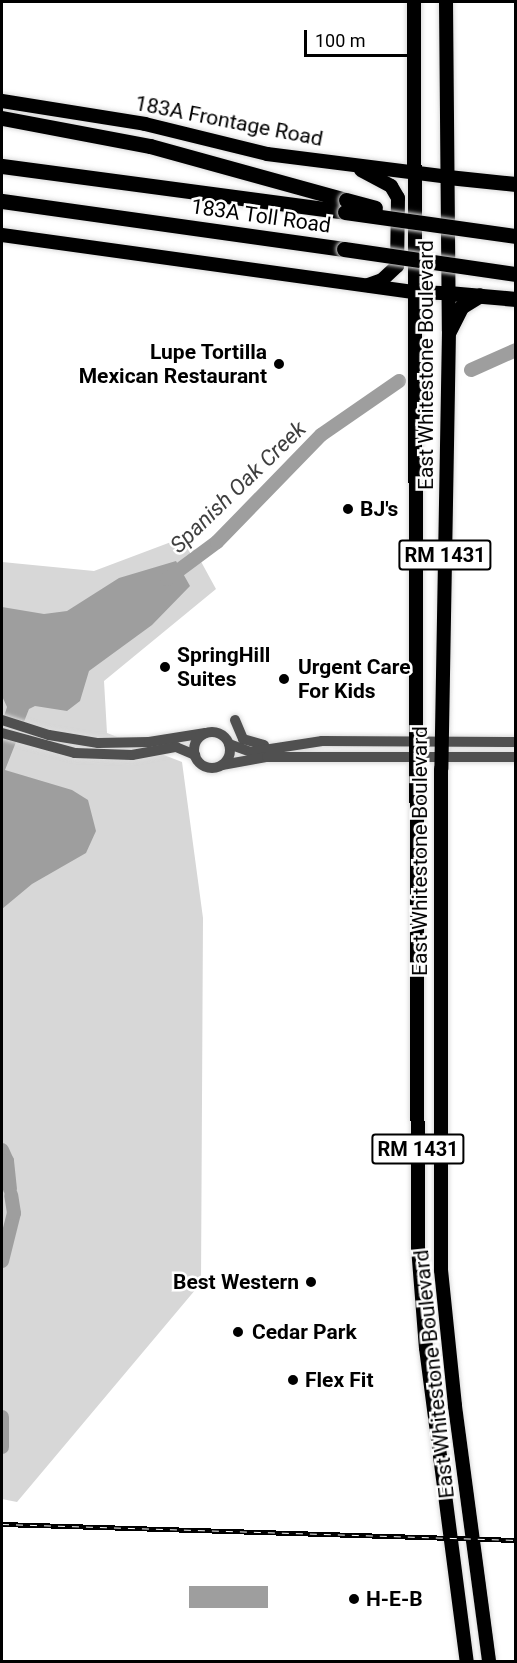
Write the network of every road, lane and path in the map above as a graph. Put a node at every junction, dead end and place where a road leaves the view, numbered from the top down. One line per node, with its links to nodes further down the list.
1 (414, 2): 7 (main road, East Whitestone Boulevard / RM 1431)
2 (446, 2): 8 (main road, East Whitestone Boulevard / RM 1431)
3 (2, 101): 5 (main road, 183A Frontage Road)
4 (2, 118): 11 (highway)
5 (347, 165): 7 (main road, 183A Frontage Road); 15 (main road)
6 (2, 166): 11 (highway, 183A Toll Road)
7 (417, 174): 8 (main road, 183A Frontage Road); 16 (main road, East Whitestone Boulevard / RM 1431)
8 (448, 177): 9 (highway); 17 (main road, East Whitestone Boulevard / RM 1431)
9 (516, 183)
10 (2, 202): 14 (highway, 183A Toll Road, bridge)
11 (345, 206): 13 (highway, bridge)
12 (2, 235): 15 (main road)
13 (516, 236)
14 (516, 274)
15 (366, 286): 16 (main road)
16 (413, 292): 17 (main road); 25 (main road, East Whitestone Boulevard / RM 1431)
17 (448, 293): 18 (highway); 20 (main road, East Whitestone Boulevard / RM 1431)
18 (480, 295): 19 (highway); 20 (highway)
19 (516, 299)
20 (449, 331): 26 (main road, East Whitestone Boulevard / RM 1431)
21 (2, 720): 24 (street)
22 (235, 720): 29 (street)
23 (2, 733): 30 (street)
24 (205, 733): 28 (street); 30 (street)
25 (419, 742): 26 (street); 29 (street); 31 (main road, East Whitestone Boulevard / RM 1431)
26 (441, 742): 27 (street); 32 (main road, East Whitestone Boulevard / RM 1431)
27 (516, 742)
28 (229, 744): 29 (street); 34 (street)
29 (282, 745)
30 (195, 755): 34 (street)
31 (419, 757): 32 (street); 34 (street); 35 (main road, East Whitestone Boulevard / RM 1431)
32 (441, 757): 33 (street); 36 (main road, East Whitestone Boulevard / RM 1431)
33 (516, 757)
34 (222, 765)
35 (467, 1662)
36 (489, 1662)

